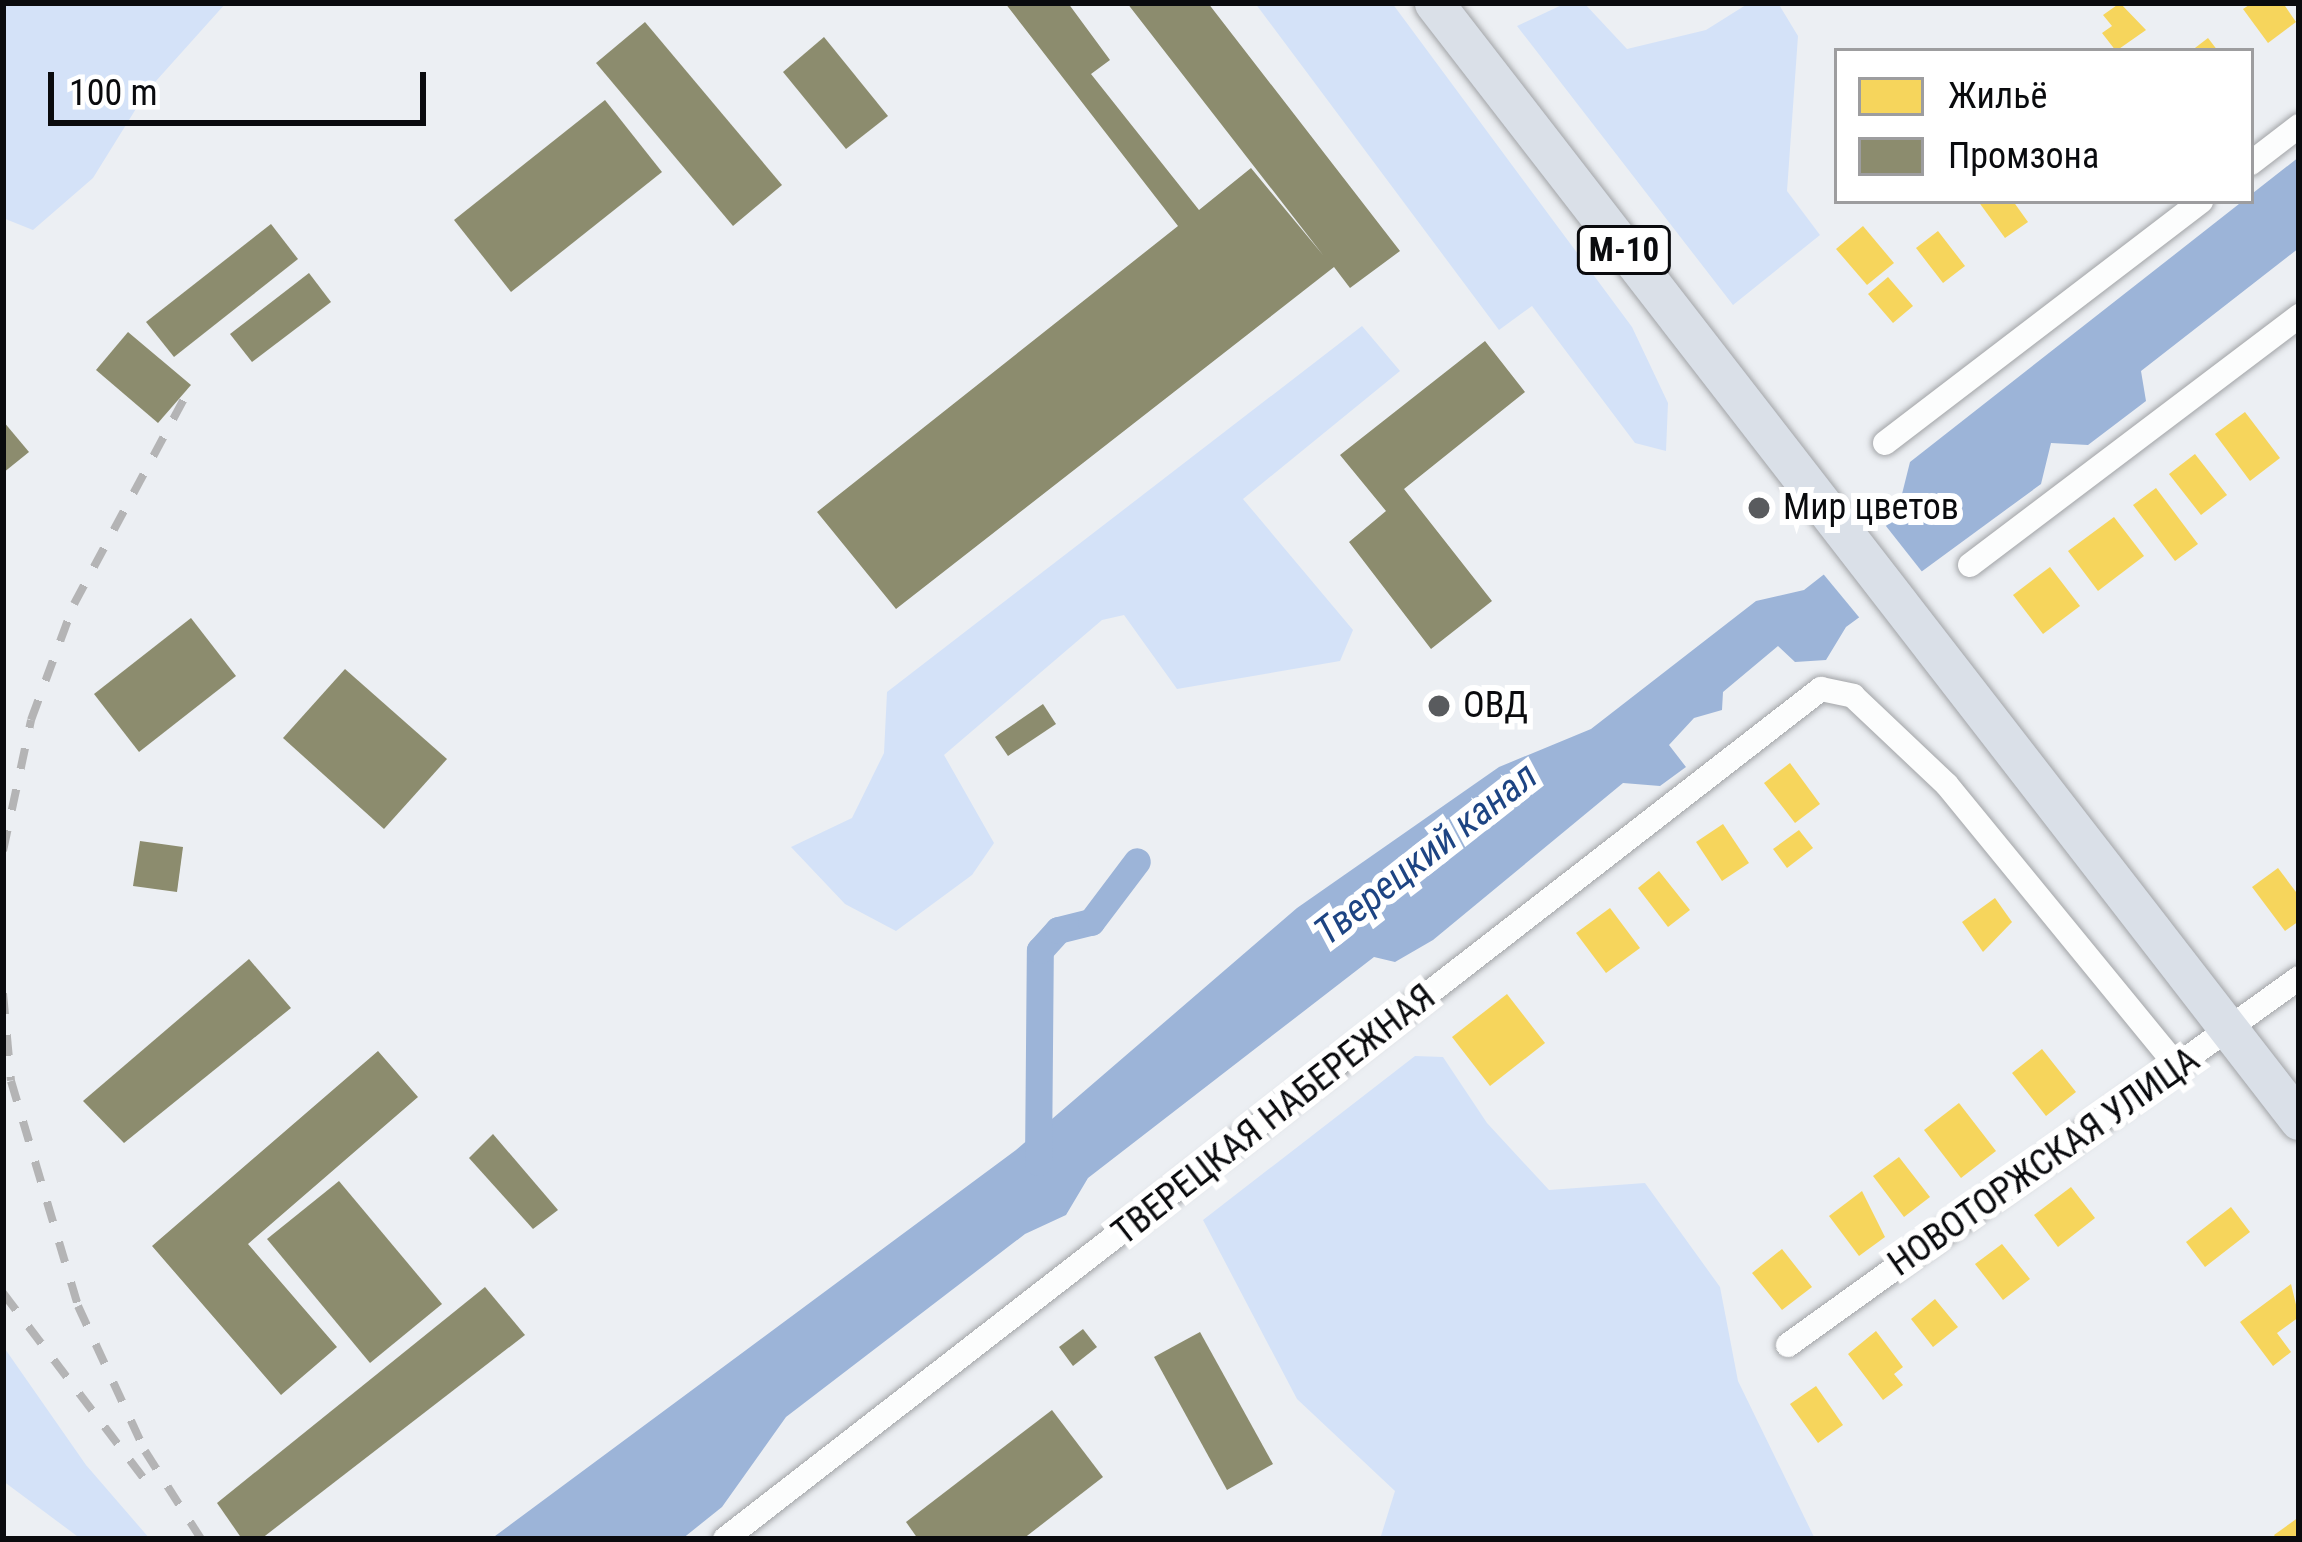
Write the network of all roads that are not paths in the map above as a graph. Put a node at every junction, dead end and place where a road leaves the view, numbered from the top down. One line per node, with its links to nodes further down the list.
1 (1434, 3): 9 (highway, М-10)
2 (2299, 126): 3 (street)
3 (2254, 161)
4 (2197, 204): 6 (street)
5 (2299, 316): 7 (street)
6 (1885, 443)
7 (1970, 565)
8 (2299, 978): 9 (street, НОВОТОРЖСКАЯ УЛИЦА)
9 (2229, 1030): 10 (street, НОВОТОРЖСКАЯ УЛИЦА); 11 (highway, М-10)
10 (2178, 1067): 12 (street, НОВОТОРЖСКАЯ УЛИЦА); 13 (street, ТВЕРЕЦКАЯ НАБЕРЕЖНАЯ)
11 (2299, 1120)
12 (1788, 1345)
13 (725, 1539)

